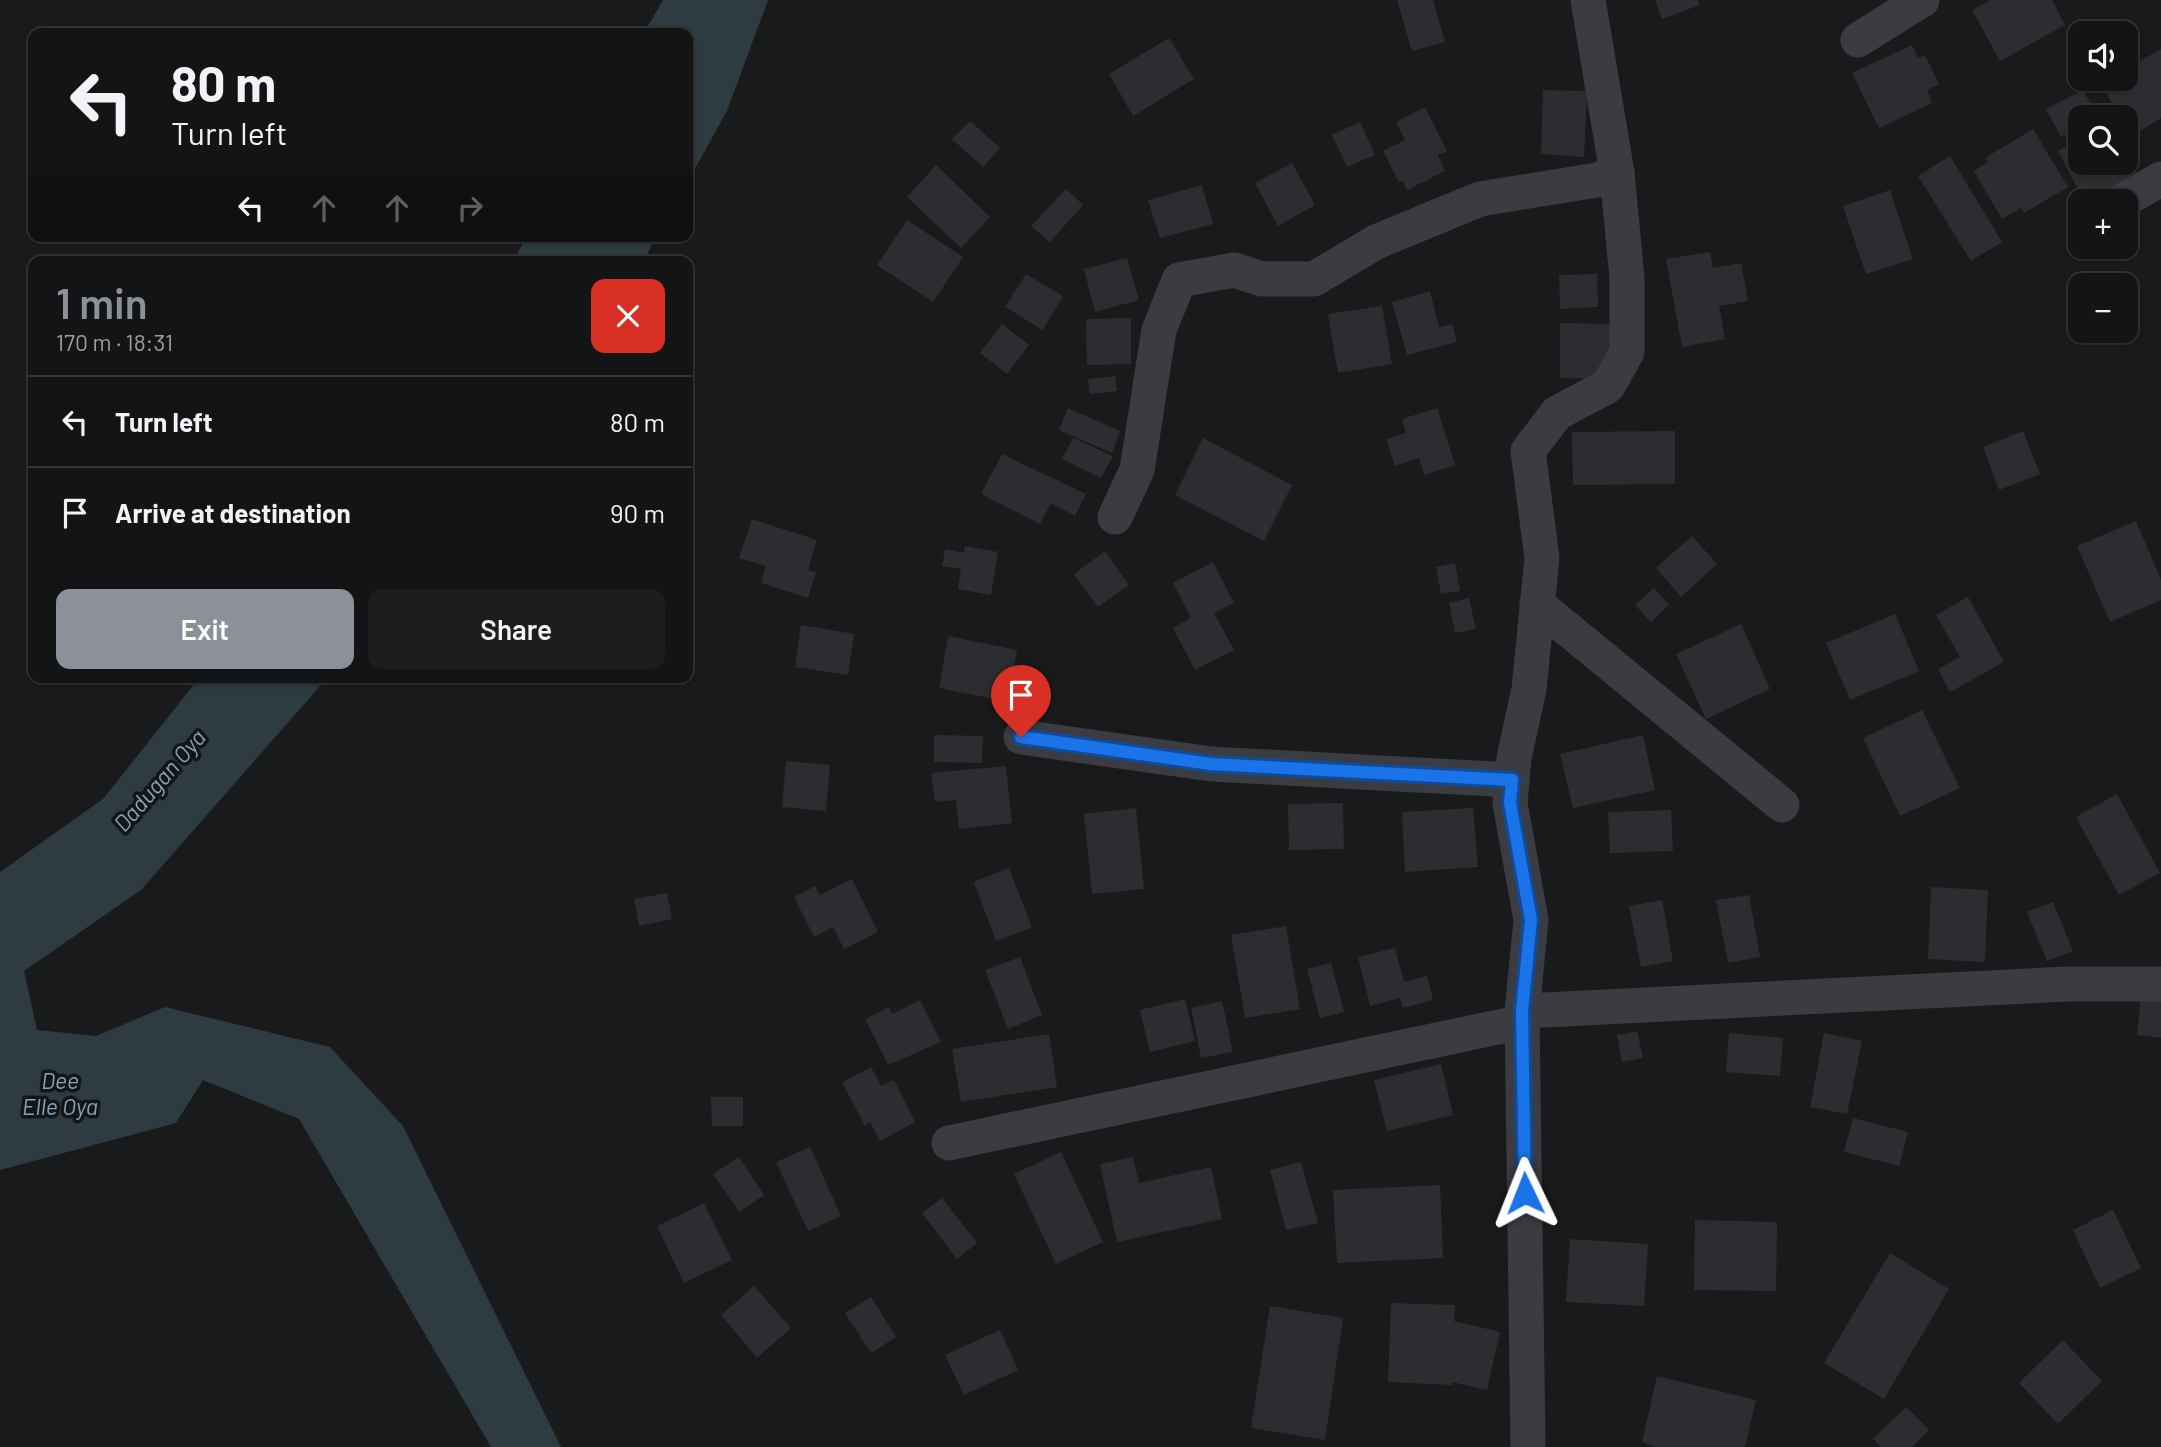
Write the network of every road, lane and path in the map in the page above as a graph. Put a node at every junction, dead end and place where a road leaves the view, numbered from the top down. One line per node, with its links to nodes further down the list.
1 (1588, 0): 4 (street)
2 (1922, 0): 3 (street)
3 (1858, 40)
4 (1617, 173): 7 (street); 8 (street)
5 (2161, 179): 6 (street)
6 (2138, 192)
7 (1115, 517)
8 (1537, 604): 10 (street); 11 (street)
9 (1021, 737): 10 (street)
10 (1512, 780): 13 (street)
11 (1782, 805)
12 (2161, 984): 13 (street)
13 (1522, 1016): 14 (street); 15 (street)
14 (949, 1143)
15 (1528, 1447)

